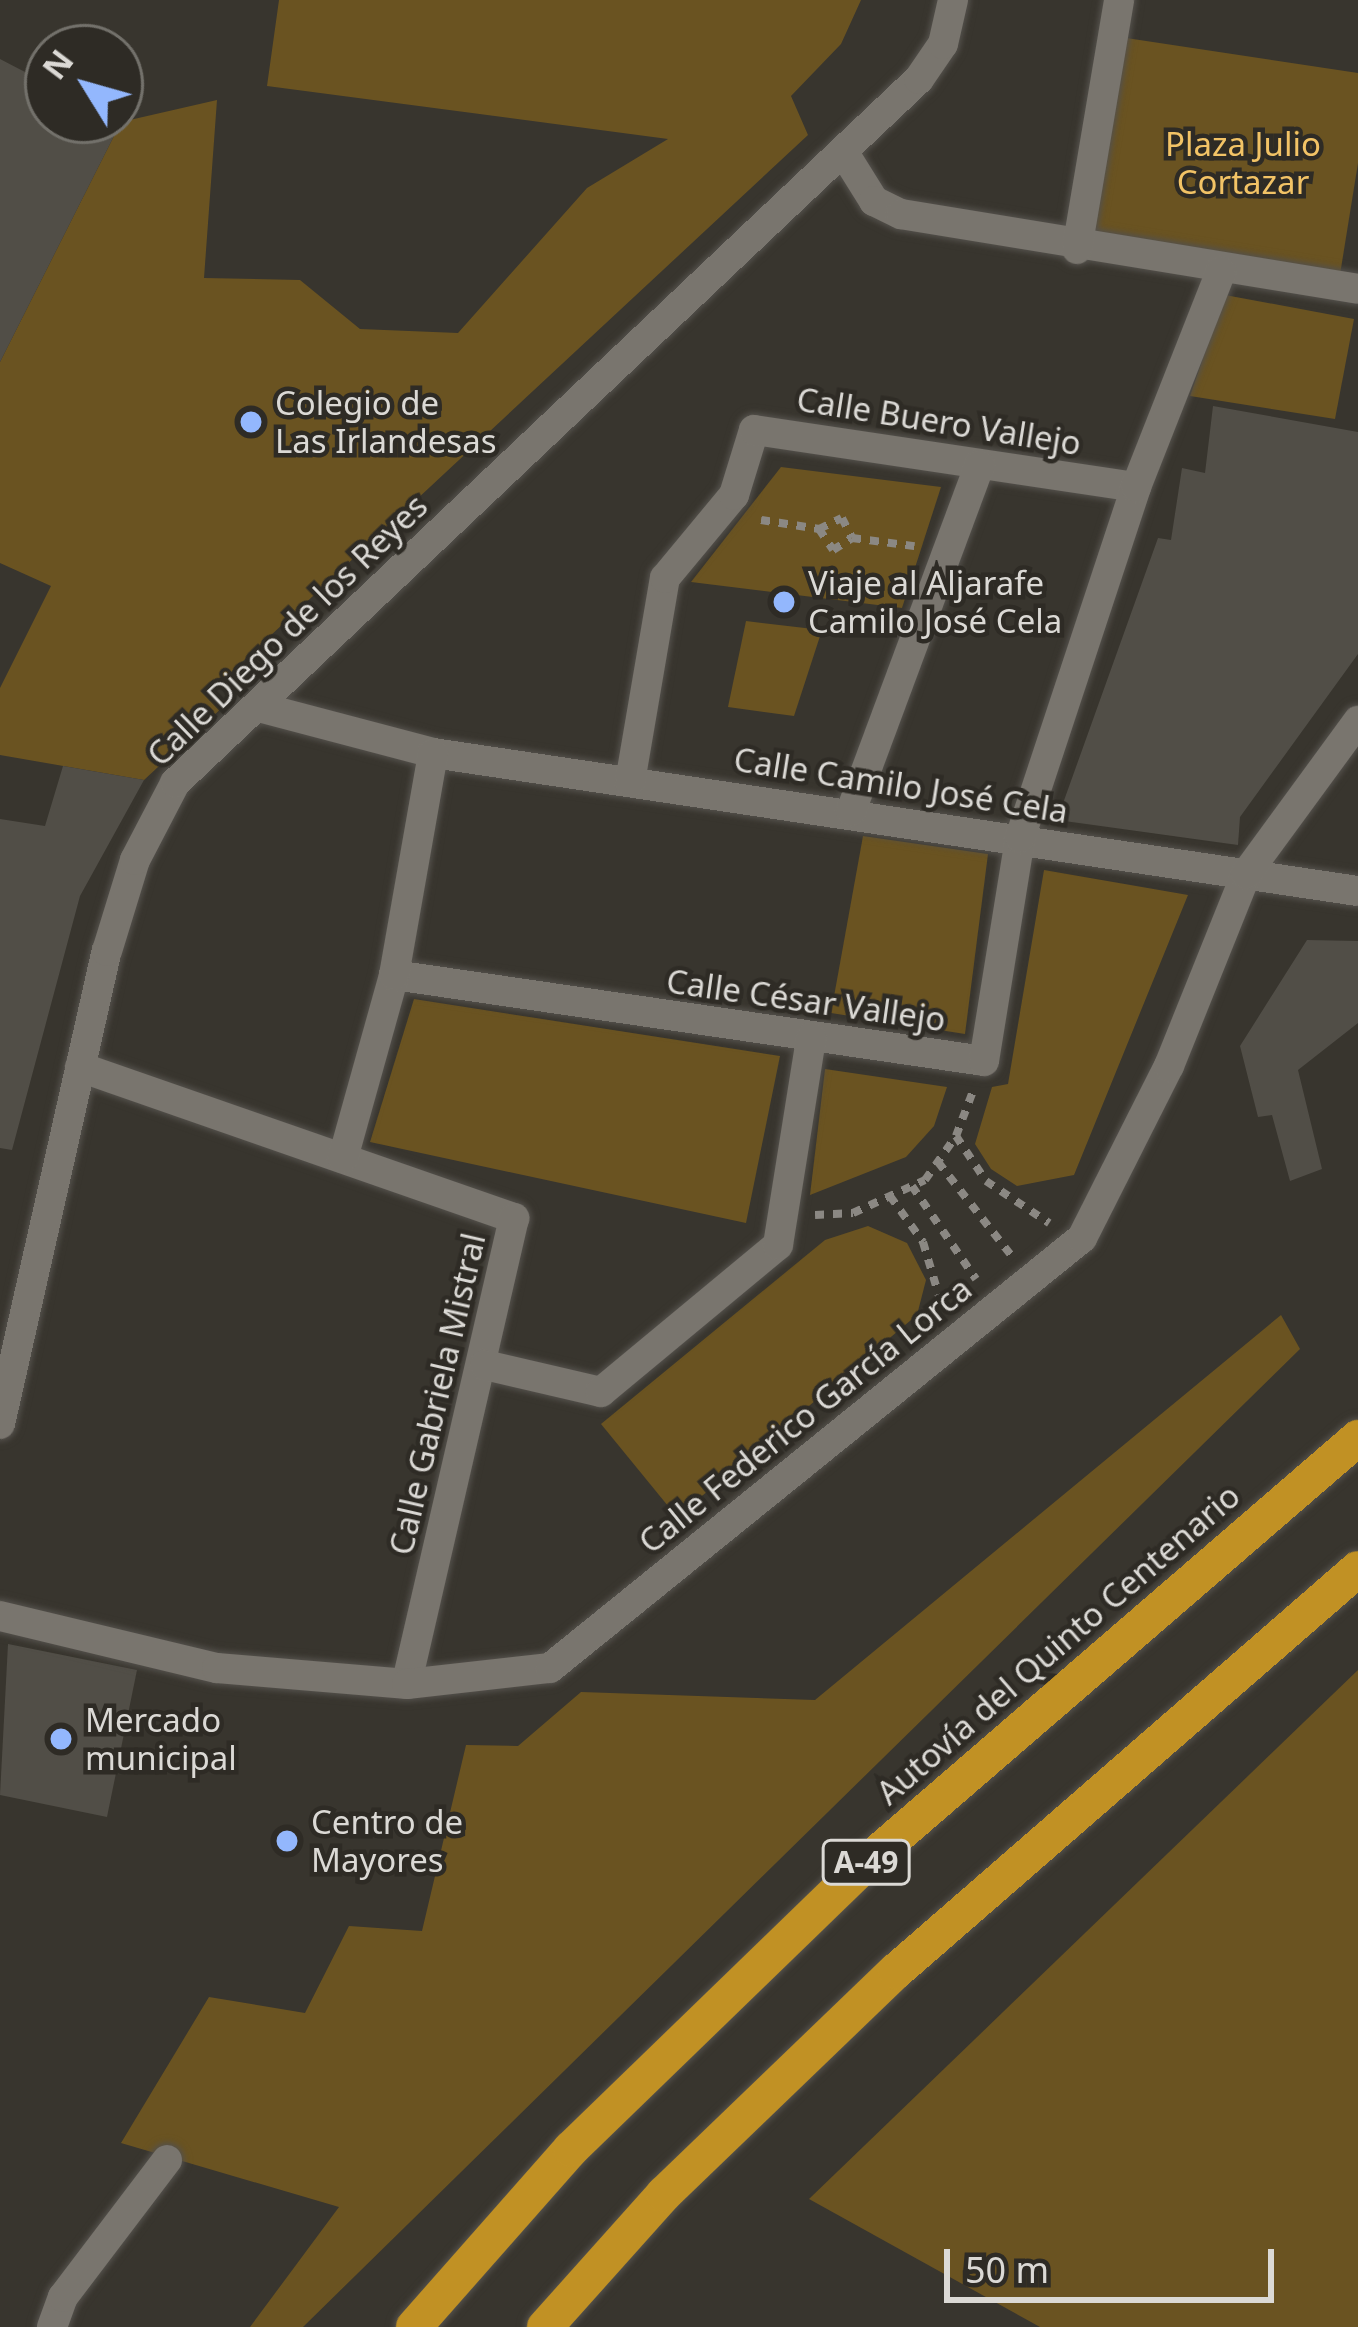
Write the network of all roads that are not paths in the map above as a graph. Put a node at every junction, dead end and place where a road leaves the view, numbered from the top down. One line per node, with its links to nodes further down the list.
1 (953, 0): 3 (street, Calle Diego de los Reyes)
2 (1119, 0): 4 (street)
3 (844, 153): 4 (street); 9 (street, Calle Diego de los Reyes)
4 (1077, 249): 5 (street)
5 (1221, 271): 6 (street); 8 (street)
6 (1358, 289)
7 (980, 465): 8 (street, Calle Buero Vallejo); 12 (street, Calle Buero Vallejo); 13 (street)
8 (1136, 487): 14 (street)
9 (259, 707): 11 (street, Calle Camilo José Cela); 19 (street, Calle Diego de los Reyes)
10 (1358, 721): 15 (street, Calle Federico García Lorca)
11 (433, 753): 12 (street, Calle Camilo José Cela); 17 (street)
12 (630, 782): 13 (street, Calle Camilo José Cela)
13 (851, 811): 14 (street, Calle Camilo José Cela)
14 (1020, 838): 15 (street, Calle Camilo José Cela); 18 (street, Calle César Vallejo)
15 (1246, 874): 16 (street, Calle Camilo José Cela); 26 (street, Calle Federico García Lorca)
16 (1358, 891)
17 (394, 975): 18 (street, Calle César Vallejo); 20 (street)
18 (811, 1038): 21 (street)
19 (80, 1067): 20 (street, Calle Gabriela Mistral); 22 (street, Calle Diego de los Reyes)
20 (343, 1158): 21 (street, Calle Gabriela Mistral)
21 (485, 1365): 26 (street, Calle Gabriela Mistral)
22 (0, 1424)
23 (1358, 1438): 29 (highway, Autovía del Quinto Centenario / A-49)
24 (1358, 1569): 30 (highway)
25 (0, 1616): 26 (street, Calle Federico García Lorca)
26 (407, 1683)
27 (167, 2160): 28 (street)
28 (52, 2327)
29 (414, 2327)
30 (545, 2327)

